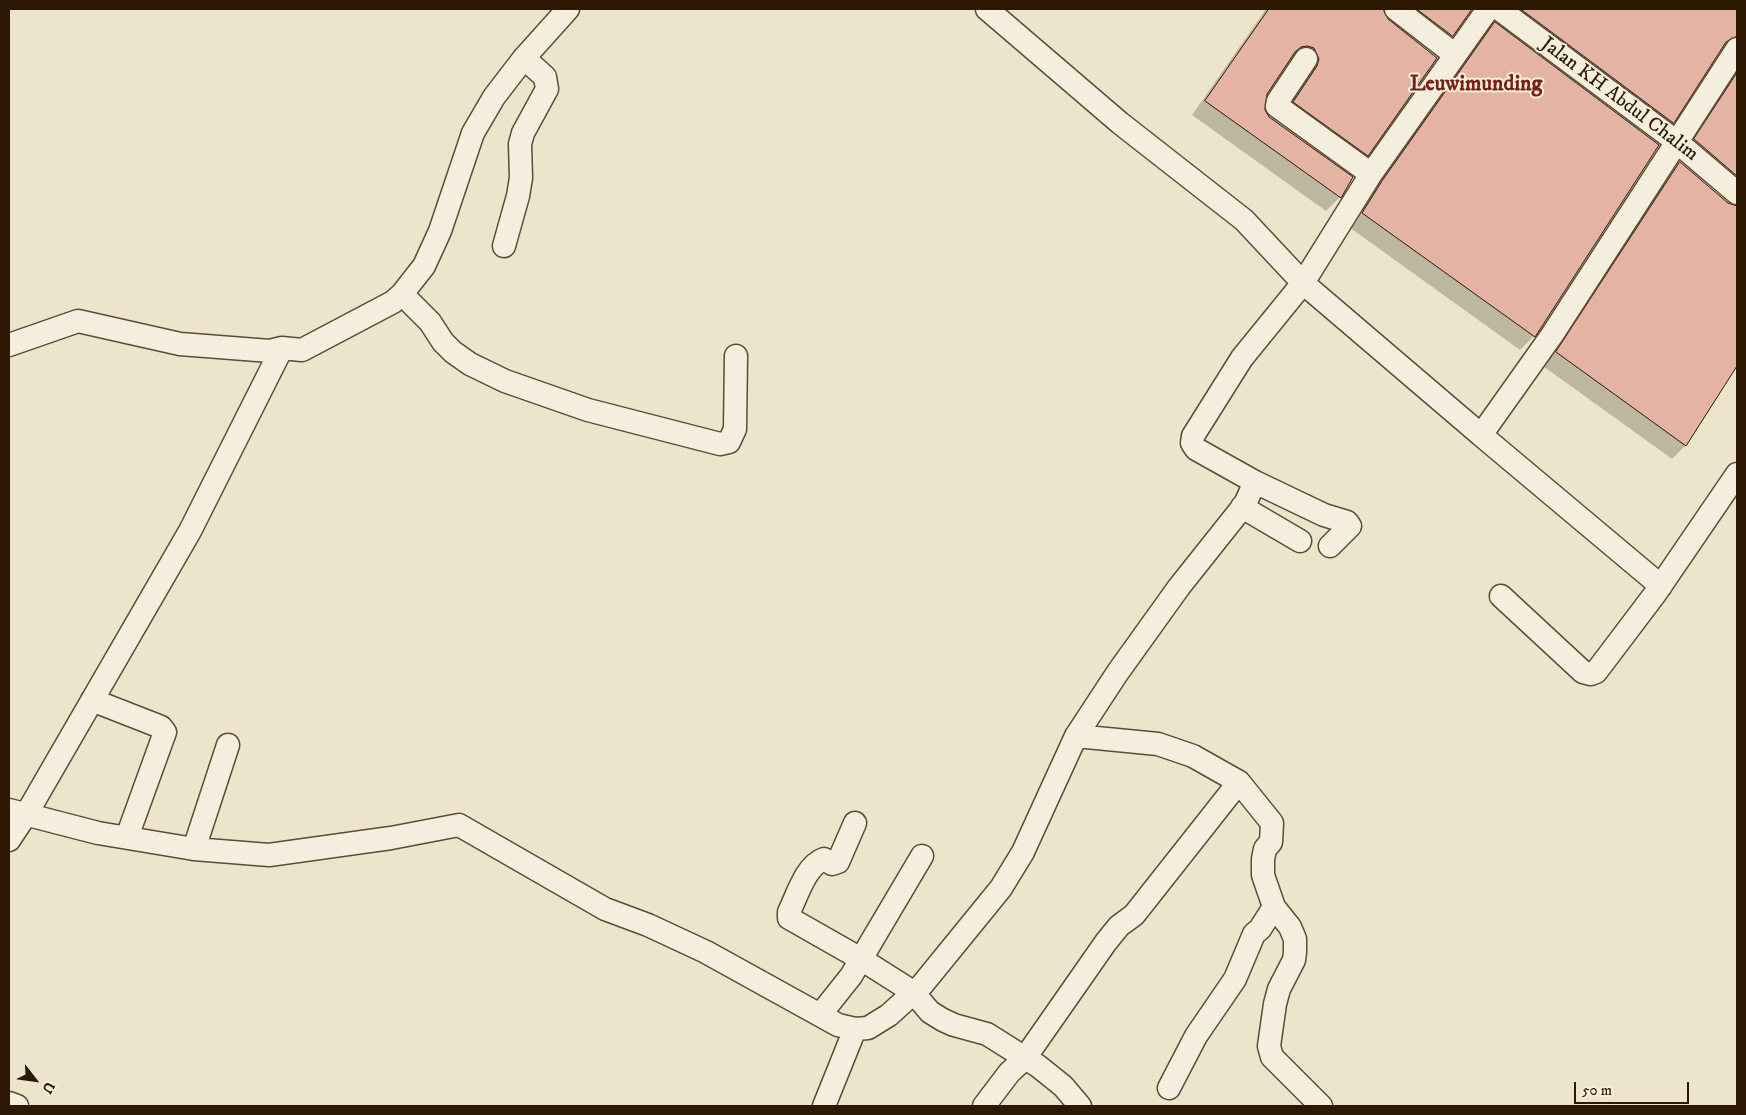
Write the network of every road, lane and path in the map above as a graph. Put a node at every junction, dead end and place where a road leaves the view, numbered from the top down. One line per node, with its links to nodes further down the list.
1 (568, 9): 8 (street)
2 (988, 9): 15 (street)
3 (1396, 9): 7 (street)
4 (1488, 9): 7 (street)
5 (1499, 9): 11 (street, Jalan KH Abdul Chalim)
6 (1737, 49): 10 (street)
7 (1454, 54): 12 (street)
8 (524, 58): 14 (street); 16 (street)
9 (1306, 59): 12 (street)
10 (1730, 77): 11 (street)
11 (1677, 142): 13 (street, Jalan KH Abdul Chalim); 20 (street)
12 (1371, 174): 15 (street)
13 (1737, 193)
14 (504, 246)
15 (1303, 283): 20 (street); 22 (street)
16 (398, 298): 18 (street); 19 (street)
17 (9, 345): 18 (street)
18 (292, 349): 28 (street)
19 (736, 356)
20 (1481, 435): 26 (street)
21 (1737, 474): 26 (street)
22 (1255, 482): 23 (street); 25 (street)
23 (1236, 515): 24 (street); 29 (street)
24 (1300, 541)
25 (1330, 546)
26 (1661, 586): 27 (street)
27 (1501, 596)
28 (92, 700): 32 (street); 34 (street)
29 (1076, 736): 31 (street); 40 (street)
30 (228, 745): 36 (street)
31 (1239, 782): 38 (street); 43 (street)
32 (18, 811): 34 (street); 35 (street)
33 (855, 824): 39 (street)
34 (127, 838): 36 (street)
35 (9, 840)
36 (194, 849): 41 (street)
37 (922, 856): 39 (street)
38 (1274, 907): 44 (street); 50 (street)
39 (861, 959): 40 (street); 41 (street)
40 (913, 992): 42 (street); 43 (street)
41 (820, 1015): 42 (street)
42 (855, 1029): 47 (street)
43 (1025, 1058): 48 (street); 49 (street)
44 (1169, 1088)
45 (9, 1103): 46 (street)
46 (17, 1106)
47 (824, 1106)
48 (984, 1106)
49 (1080, 1106)
50 (1321, 1106)

